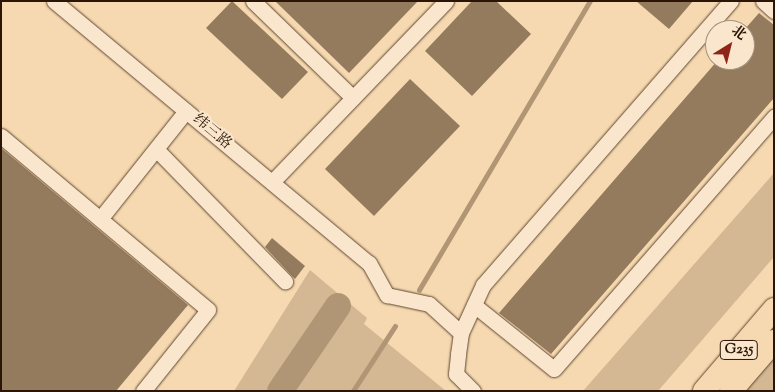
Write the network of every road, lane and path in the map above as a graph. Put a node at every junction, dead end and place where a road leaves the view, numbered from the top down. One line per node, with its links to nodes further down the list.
1 (54, 1): 8 (street, 纬三路)
2 (446, 1): 7 (street)
3 (731, 1): 15 (street)
4 (764, 1): 6 (street)
5 (255, 2): 7 (street)
6 (774, 11)
7 (353, 98): 12 (street)
8 (186, 111): 11 (street); 12 (street, 纬三路)
9 (774, 118): 15 (street)
10 (1, 136): 13 (street)
11 (156, 149): 13 (street); 14 (street)
12 (272, 182): 17 (street, 纬三路)
13 (100, 220): 19 (street)
14 (285, 280)
15 (474, 305): 17 (street)
16 (774, 309): 21 (highway, G235)
17 (461, 333): 20 (street)
18 (774, 341): 22 (highway, G235)
19 (143, 391)
20 (473, 391)
21 (704, 391)
22 (732, 391)

